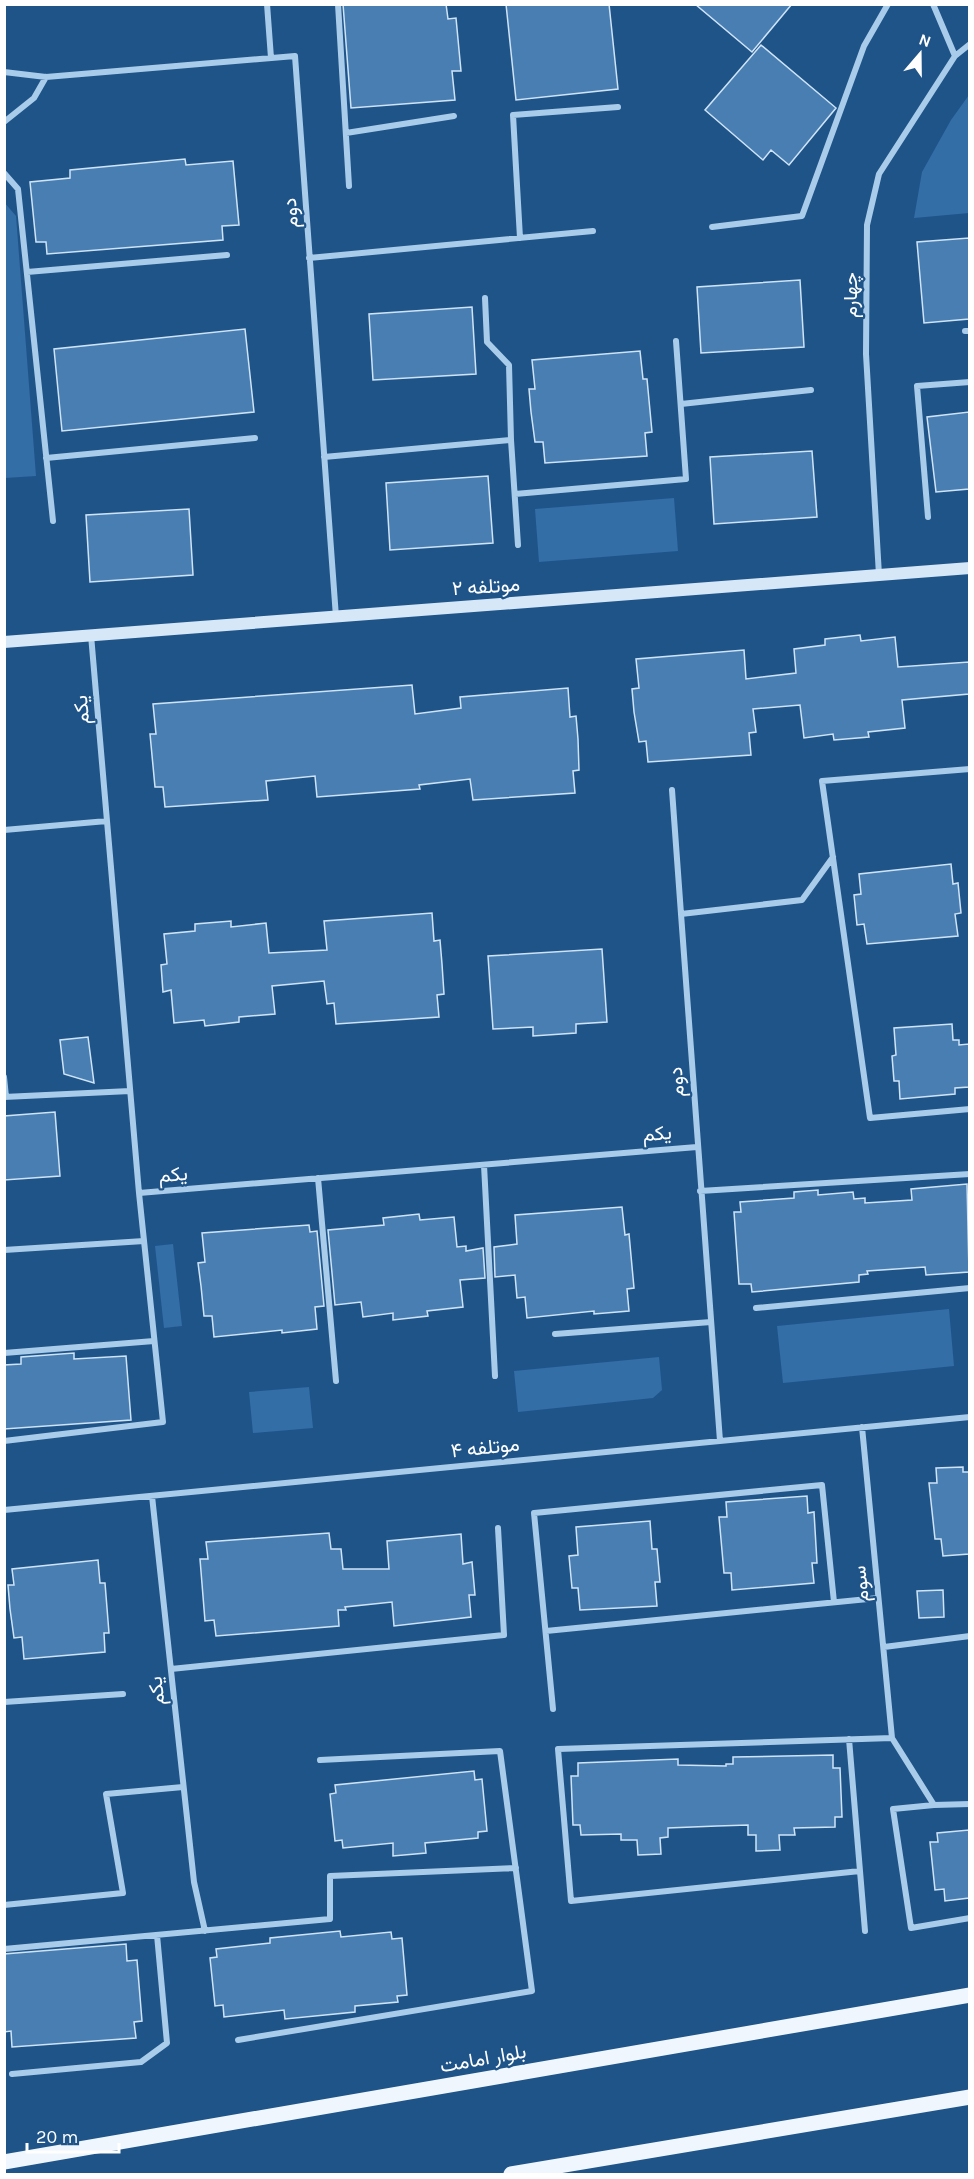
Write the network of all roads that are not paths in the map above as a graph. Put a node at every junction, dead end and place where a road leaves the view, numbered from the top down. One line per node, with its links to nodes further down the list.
1 (267, 4): 7 (street)
2 (338, 4): 13 (street)
3 (888, 4): 16 (street)
4 (933, 4): 6 (street)
5 (969, 44): 6 (street, چهارم)
6 (956, 56): 36 (street, چهارم)
7 (271, 58): 9 (street, دوم); 20 (street, دوم)
8 (4, 72): 9 (street, دوم)
9 (46, 77): 12 (street)
10 (618, 107): 18 (street)
11 (454, 116): 13 (street)
12 (4, 122)
13 (346, 132): 15 (street)
14 (4, 173): 21 (street)
15 (349, 186)
16 (712, 227)
17 (593, 231): 18 (street)
18 (520, 238): 20 (street)
19 (227, 255): 21 (street)
20 (309, 258): 29 (street, دوم)
21 (27, 272): 30 (street)
22 (485, 298): 28 (street)
23 (676, 341): 26 (street)
24 (969, 382): 32 (street)
25 (811, 390): 26 (street)
26 (681, 404): 31 (street)
27 (255, 438): 30 (street)
28 (511, 440): 29 (street); 31 (street)
29 (324, 457): 37 (street, دوم)
30 (46, 458): 33 (street)
31 (515, 494): 34 (street)
32 (928, 517)
33 (53, 521)
34 (518, 545)
35 (969, 568): 36 (street, موتلفه ۲)
36 (879, 576): 37 (street, موتلفه ۲)
37 (336, 618): 38 (street, موتلفه ۲)
38 (91, 635): 39 (street, موتلفه ۲); 42 (street, یکم)
39 (4, 642)
40 (969, 770): 44 (street)
41 (672, 790): 45 (street, دوم)
42 (107, 821): 43 (street); 47 (street, یکم)
43 (4, 830)
44 (833, 857): 45 (street); 49 (street)
45 (681, 914): 50 (street, دوم)
46 (4, 1077): 48 (street)
47 (130, 1090): 48 (street); 55 (street, یکم)
48 (5, 1097)
49 (969, 1109)
50 (697, 1147): 51 (street, یکم); 54 (street, دوم)
51 (484, 1165): 53 (street, یکم); 64 (street)
52 (969, 1174): 54 (street)
53 (318, 1178): 55 (street, یکم); 65 (street)
54 (700, 1191): 60 (street, دوم)
55 (139, 1193): 56 (street)
56 (144, 1241): 57 (street); 62 (street)
57 (4, 1250)
58 (969, 1288): 59 (street)
59 (756, 1308)
60 (711, 1322): 61 (street); 69 (street, دوم)
61 (555, 1334)
62 (154, 1341): 63 (street); 68 (street)
63 (4, 1353)
64 (495, 1376)
65 (336, 1381)
66 (969, 1417): 67 (street, موتلفه ۴)
67 (862, 1427): 69 (street, موتلفه ۴); 73 (street, سوم)
68 (4, 1441)
69 (720, 1441): 70 (street, موتلفه ۴)
70 (152, 1496): 71 (street, موتلفه ۴); 78 (street, یکم)
71 (4, 1510)
72 (498, 1528): 78 (street)
73 (878, 1598): 74 (street); 77 (street, سوم)
74 (834, 1602): 75 (street); 75 (street)
75 (546, 1631): 81 (street)
76 (969, 1635): 77 (street)
77 (884, 1647): 82 (street, سوم)
78 (171, 1669): 85 (street, یکم)
79 (123, 1694): 80 (street)
80 (4, 1702)
81 (554, 1709)
82 (892, 1738): 83 (street); 87 (street)
83 (849, 1739): 89 (street); 89 (street)
84 (320, 1760): 88 (street)
85 (183, 1787): 90 (street); 92 (street, یکم)
86 (969, 1803): 87 (street)
87 (934, 1805): 91 (street)
88 (516, 1868): 92 (street); 97 (street)
89 (860, 1871): 93 (street)
90 (4, 1905)
91 (969, 1918)
92 (206, 1931): 94 (street)
93 (866, 1931)
94 (157, 1935): 95 (street); 98 (street)
95 (4, 1949)
96 (969, 1995): 100 (main road, بلوار امامت)
97 (238, 2040)
98 (12, 2074)
99 (969, 2097): 101 (main road)
100 (4, 2162)
101 (511, 2175)

